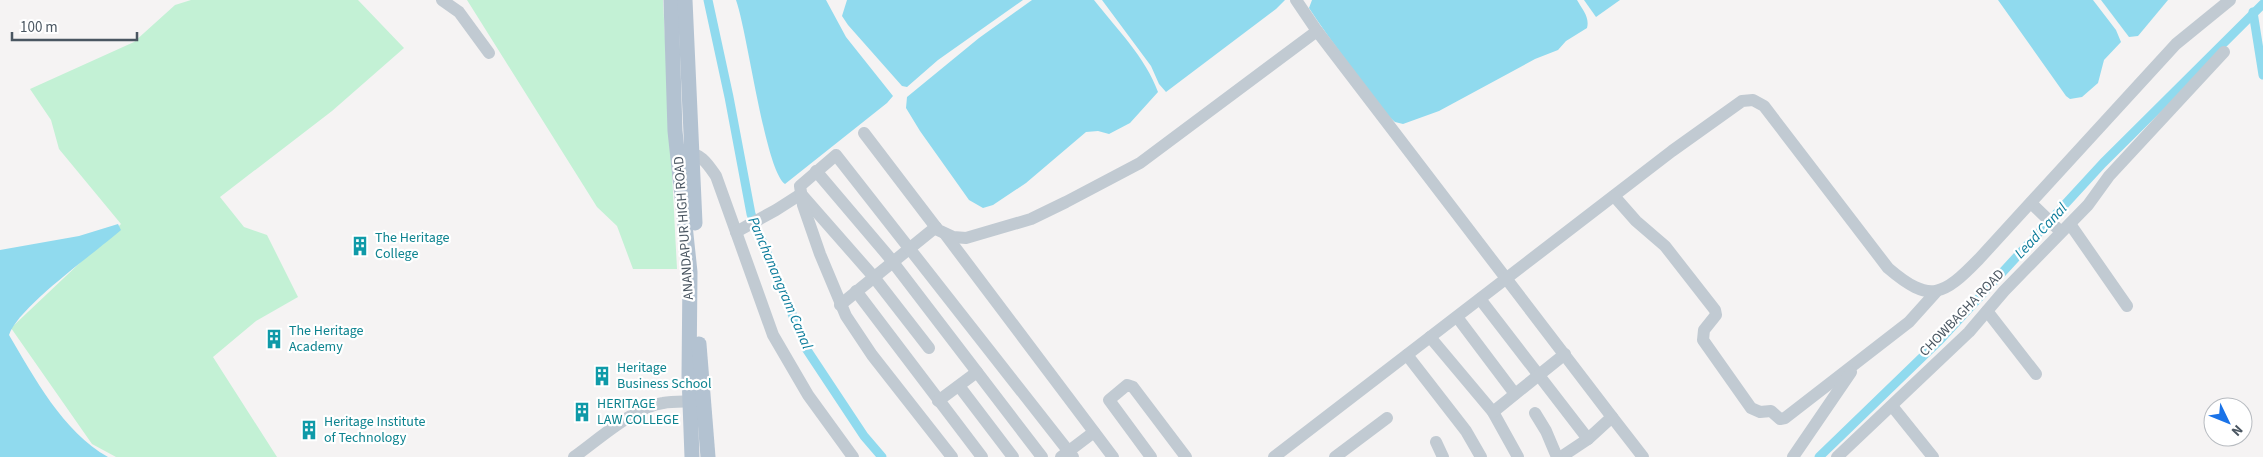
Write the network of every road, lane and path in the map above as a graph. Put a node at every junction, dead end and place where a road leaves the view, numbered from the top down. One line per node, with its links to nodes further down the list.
1 (442, 0): 8 (street)
2 (671, 0): 10 (main road, ANANDAPUR HIGH ROAD)
3 (685, 0): 10 (main road, ANANDAPUR HIGH ROAD)
4 (1296, 0): 6 (street)
5 (2230, 0): 14 (street)
6 (1317, 31): 16 (street); 21 (street)
7 (2224, 52): 15 (street, CHOWBAGHA ROAD)
8 (490, 54)
9 (864, 133): 16 (street)
10 (686, 153): 17 (street); 40 (main road, ANANDAPUR HIGH ROAD)
11 (816, 172): 12 (street); 18 (street); 19 (street)
12 (801, 194): 17 (street); 20 (street); 25 (street)
13 (1614, 196): 21 (street); 23 (street); 33 (street)
14 (2031, 203): 15 (street); 23 (street)
15 (2065, 228): 26 (street); 27 (street, CHOWBAGHA ROAD)
16 (941, 231): 18 (street); 46 (street)
17 (736, 232): 54 (street)
18 (910, 248): 19 (street); 50 (street)
19 (892, 261): 20 (street); 34 (street)
20 (873, 276): 22 (street); 30 (street)
21 (1506, 279): 24 (street); 31 (street)
22 (856, 291): 25 (street); 39 (street)
23 (1936, 292): 33 (street)
24 (1480, 299): 28 (street); 36 (street)
25 (840, 304): 55 (street)
26 (2127, 306)
27 (1987, 311): 35 (street); 41 (street, CHOWBAGHA ROAD)
28 (1457, 317): 29 (street); 38 (street)
29 (1430, 337): 32 (street); 42 (street)
30 (929, 348)
31 (1565, 354): 36 (street); 44 (street)
32 (1407, 355): 62 (street); 65 (street)
33 (1858, 362): 69 (street)
34 (977, 372): 37 (street); 58 (street)
35 (2036, 374)
36 (1539, 375): 38 (street); 47 (street)
37 (959, 386): 39 (street); 57 (street)
38 (1515, 394): 42 (street)
39 (938, 401): 56 (street)
40 (697, 402): 51 (street); 52 (main road, ANANDAPUR HIGH ROAD); 53 (main road, ANANDAPUR HIGH ROAD)
41 (1892, 406): 49 (street, CHOWBAGHA ROAD); 70 (street)
42 (1493, 412): 66 (street)
43 (1535, 413): 67 (street)
44 (1612, 417): 47 (street); 68 (street)
45 (1386, 418): 63 (street)
46 (1094, 432): 50 (street); 59 (street)
47 (1588, 439): 67 (street)
48 (1436, 442): 64 (street)
49 (1845, 454)
50 (1068, 455)
51 (574, 457)
52 (692, 457)
53 (708, 457)
54 (852, 457)
55 (952, 457)
56 (982, 457)
57 (1013, 457)
58 (1042, 457)
59 (1113, 457)
60 (1151, 457): 61 (street)
61 (1186, 457)
62 (1274, 457)
63 (1334, 457)
64 (1444, 457)
65 (1481, 457)
66 (1518, 457)
67 (1560, 457)
68 (1643, 457)
69 (1792, 457)
70 (1933, 457)

